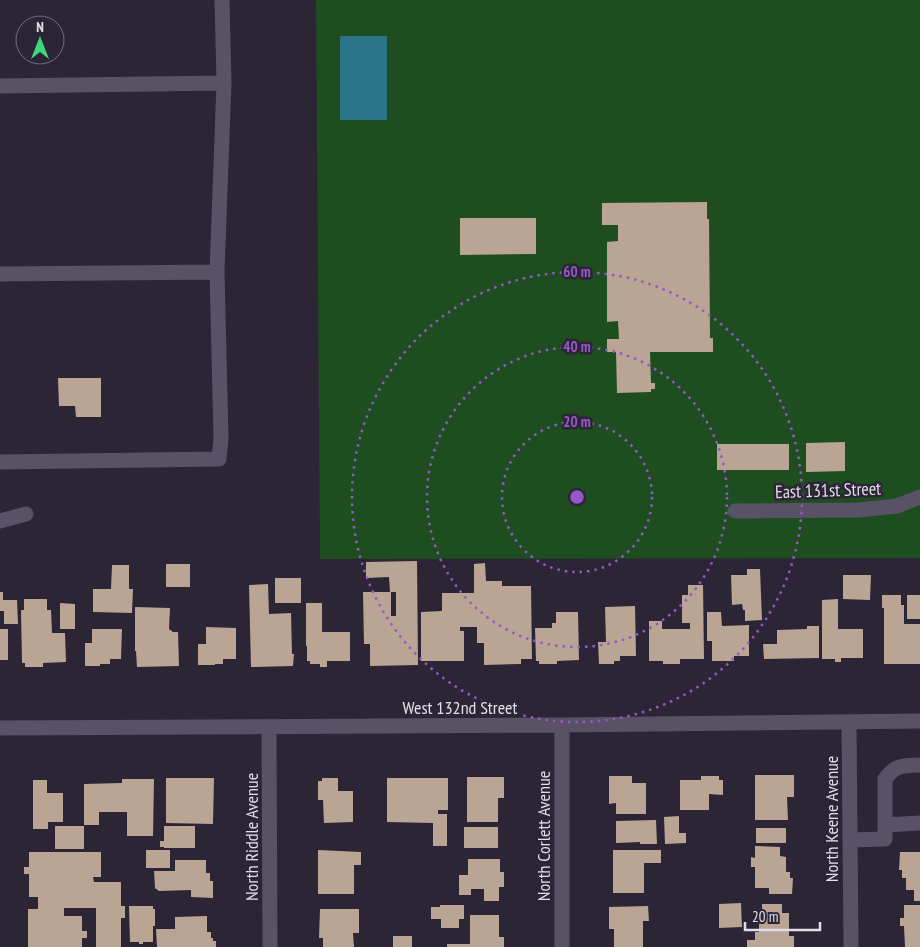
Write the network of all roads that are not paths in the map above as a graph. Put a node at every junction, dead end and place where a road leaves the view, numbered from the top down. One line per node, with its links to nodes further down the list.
1 (222, 0): 2 (street)
2 (224, 83): 3 (street); 4 (street)
3 (0, 86)
4 (217, 272): 5 (street); 6 (street)
5 (0, 274)
6 (0, 462)
7 (920, 497): 8 (street, East 131st Street)
8 (735, 511)
9 (26, 514): 10 (street)
10 (0, 521)
11 (920, 721): 12 (street, West 132nd Street)
12 (849, 722): 13 (street, West 132nd Street); 19 (street, North Keene Avenue)
13 (562, 725): 14 (street, West 132nd Street); 21 (street, North Corlett Avenue)
14 (269, 727): 15 (street, West 132nd Street); 20 (street, North Riddle Avenue)
15 (0, 728)
16 (920, 765): 18 (street)
17 (920, 824): 18 (street)
18 (885, 825): 19 (street)
19 (850, 840): 22 (street, North Keene Avenue)
20 (270, 947)
21 (562, 947)
22 (851, 947)

